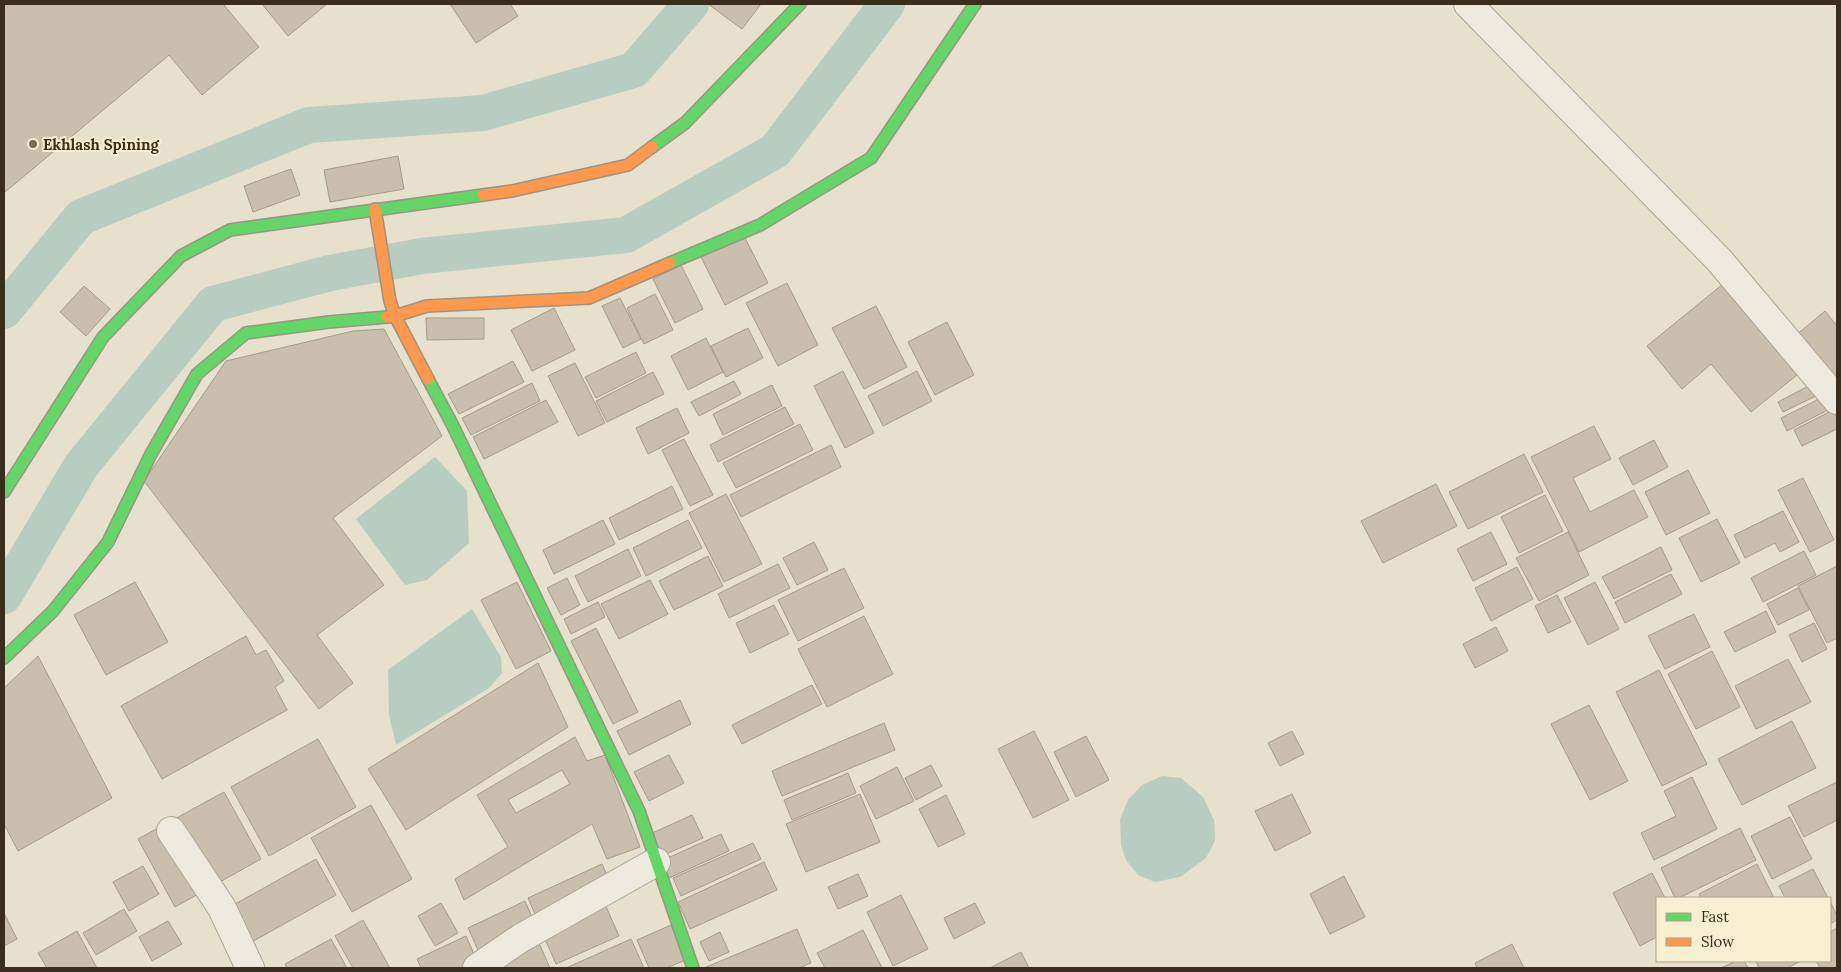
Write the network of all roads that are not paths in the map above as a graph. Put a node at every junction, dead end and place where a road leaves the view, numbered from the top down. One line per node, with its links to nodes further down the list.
1 (800, 4): 4 (street)
2 (976, 4): 5 (street)
3 (1470, 4): 6 (street)
4 (375, 209): 5 (street); 7 (street)
5 (396, 316): 8 (street); 10 (street)
6 (1837, 400)
7 (4, 492)
8 (4, 658)
9 (171, 831): 11 (street)
10 (656, 862): 12 (street); 13 (street)
11 (250, 968)
12 (477, 968)
13 (693, 968)

